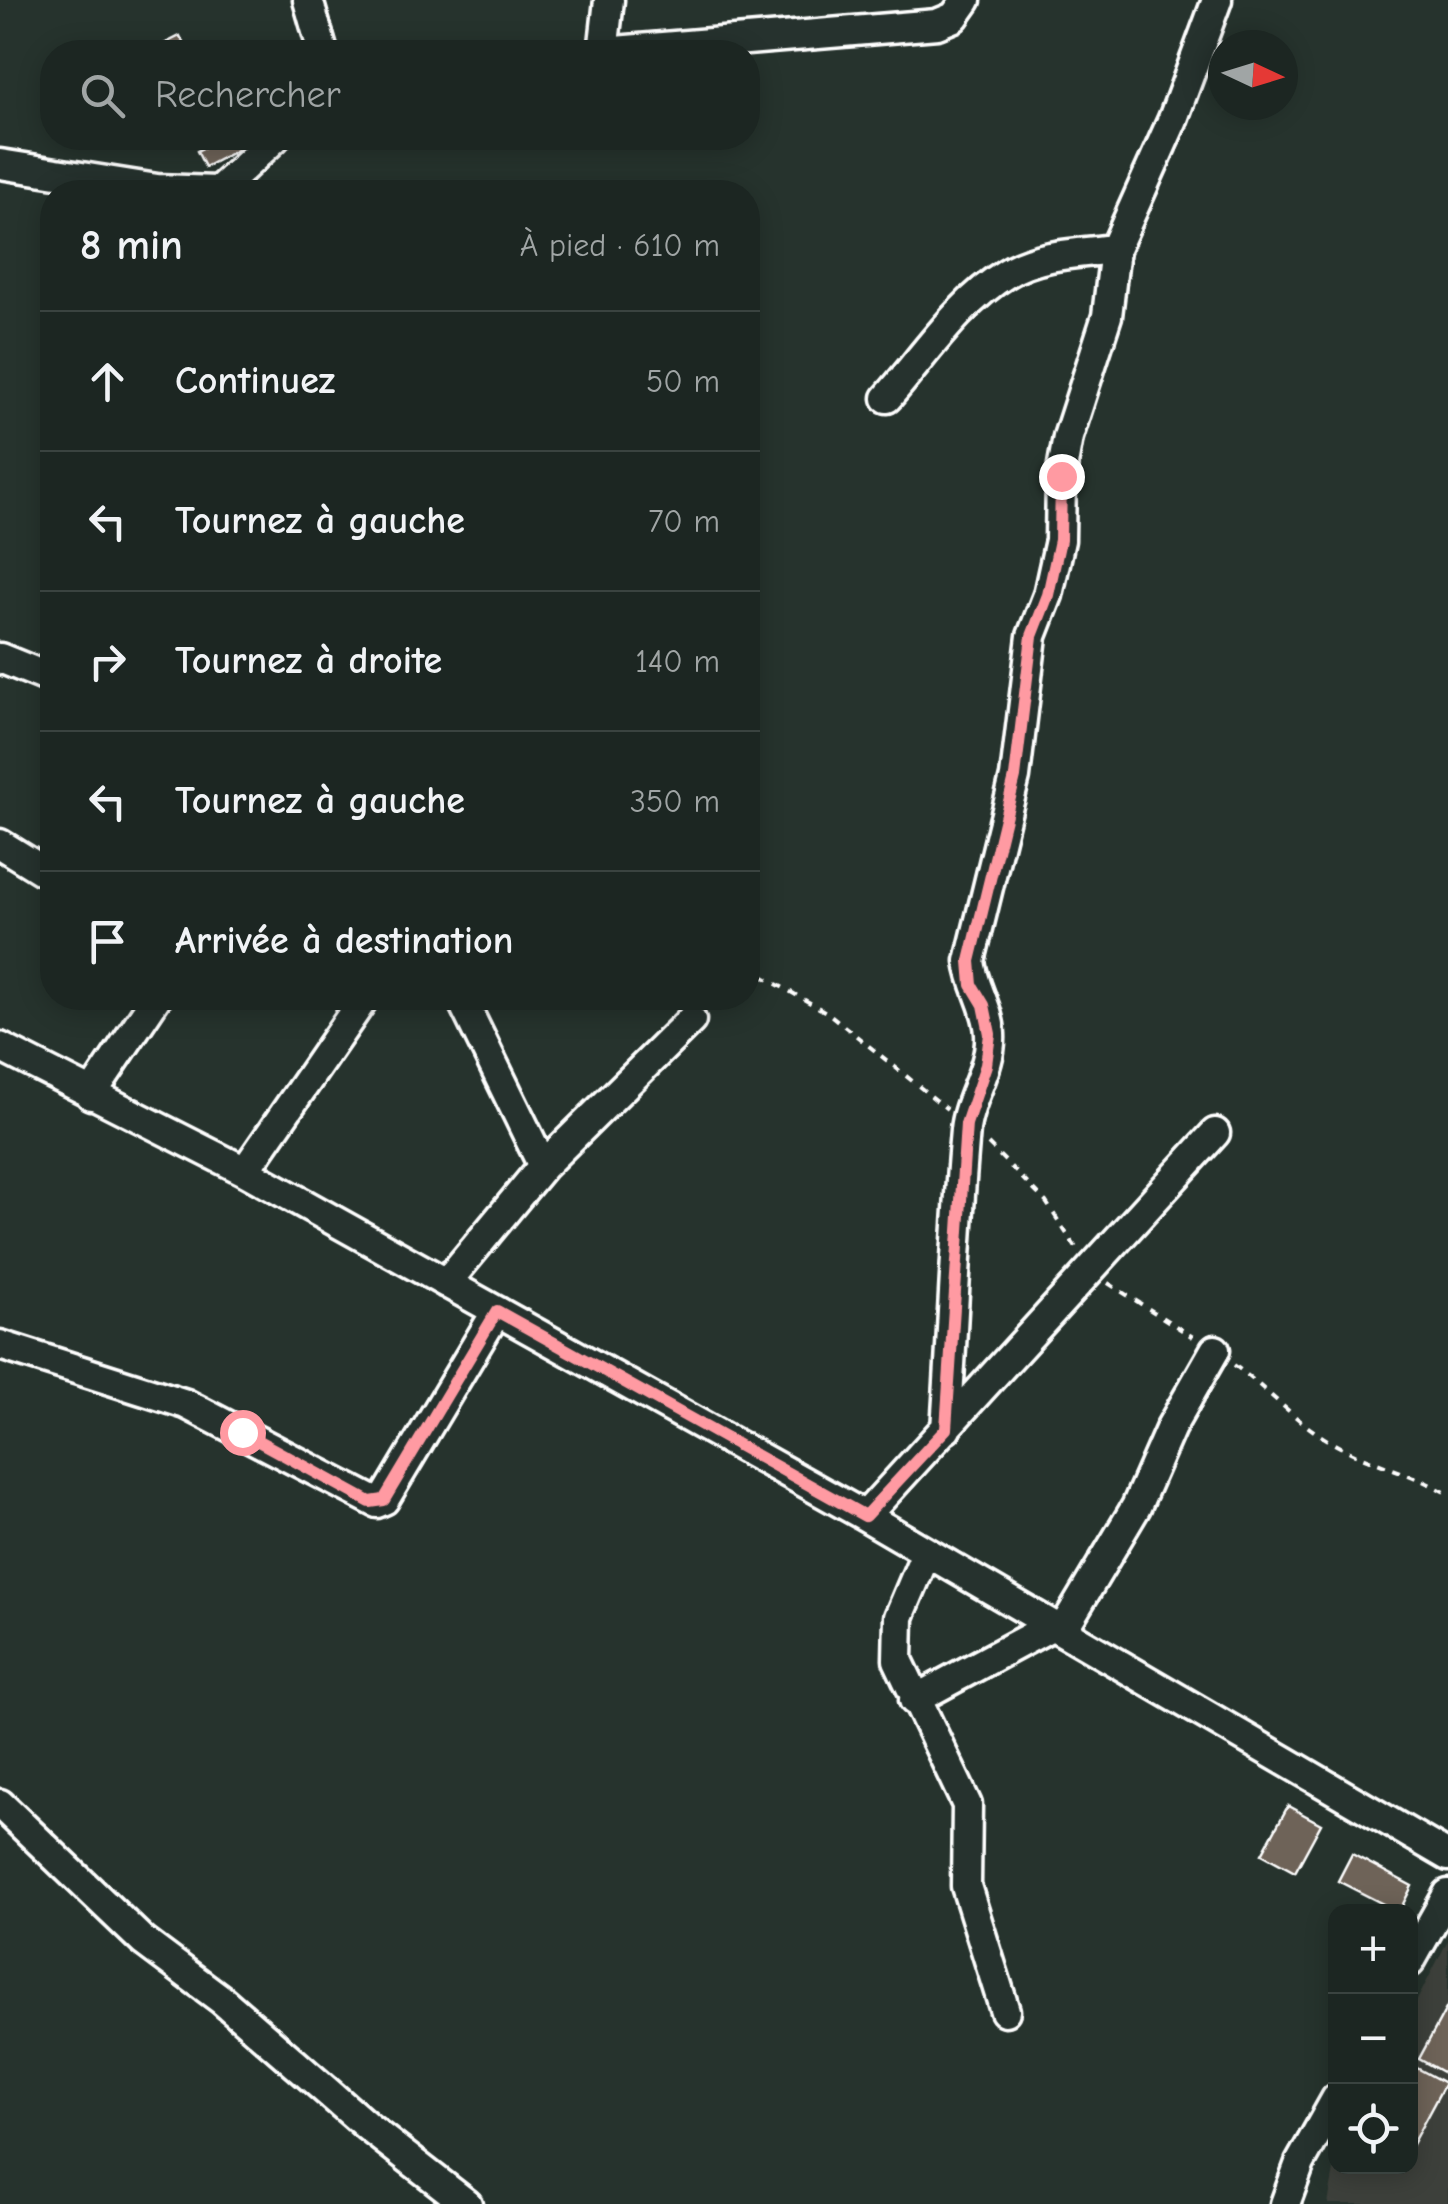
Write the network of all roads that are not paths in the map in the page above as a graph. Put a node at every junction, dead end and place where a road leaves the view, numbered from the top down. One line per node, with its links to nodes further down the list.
1 (308, 0): 5 (street)
2 (609, 0): 6 (street)
3 (966, 0): 7 (street)
4 (1218, 0): 12 (street)
5 (324, 40)
6 (604, 40)
7 (756, 40)
8 (262, 150): 11 (street)
9 (0, 164): 10 (street)
10 (101, 180)
11 (230, 180)
12 (1115, 249): 13 (street); 31 (street)
13 (887, 398)
14 (0, 658): 15 (street)
15 (40, 674)
16 (0, 844): 17 (street)
17 (40, 866)
18 (148, 1010): 23 (street)
19 (356, 1010): 26 (street)
20 (468, 1010): 25 (street)
21 (690, 1020): 25 (street)
22 (0, 1047): 23 (street)
23 (91, 1095): 26 (street)
24 (1215, 1133): 31 (street)
25 (543, 1166): 27 (street)
26 (245, 1171): 27 (street)
27 (446, 1283): 28 (street)
28 (497, 1311): 29 (street); 32 (street)
29 (0, 1344)
30 (1215, 1350): 34 (street)
31 (946, 1429): 32 (street)
32 (865, 1516): 33 (street)
33 (926, 1553): 34 (street); 35 (street)
34 (1057, 1628): 35 (street); 37 (street)
35 (914, 1700): 40 (street)
36 (0, 1804): 42 (street)
37 (1448, 1856)
38 (1448, 1894): 39 (street)
39 (1418, 1948)
40 (1005, 2011)
41 (1328, 2113): 43 (street)
42 (467, 2204)
43 (1285, 2204)

